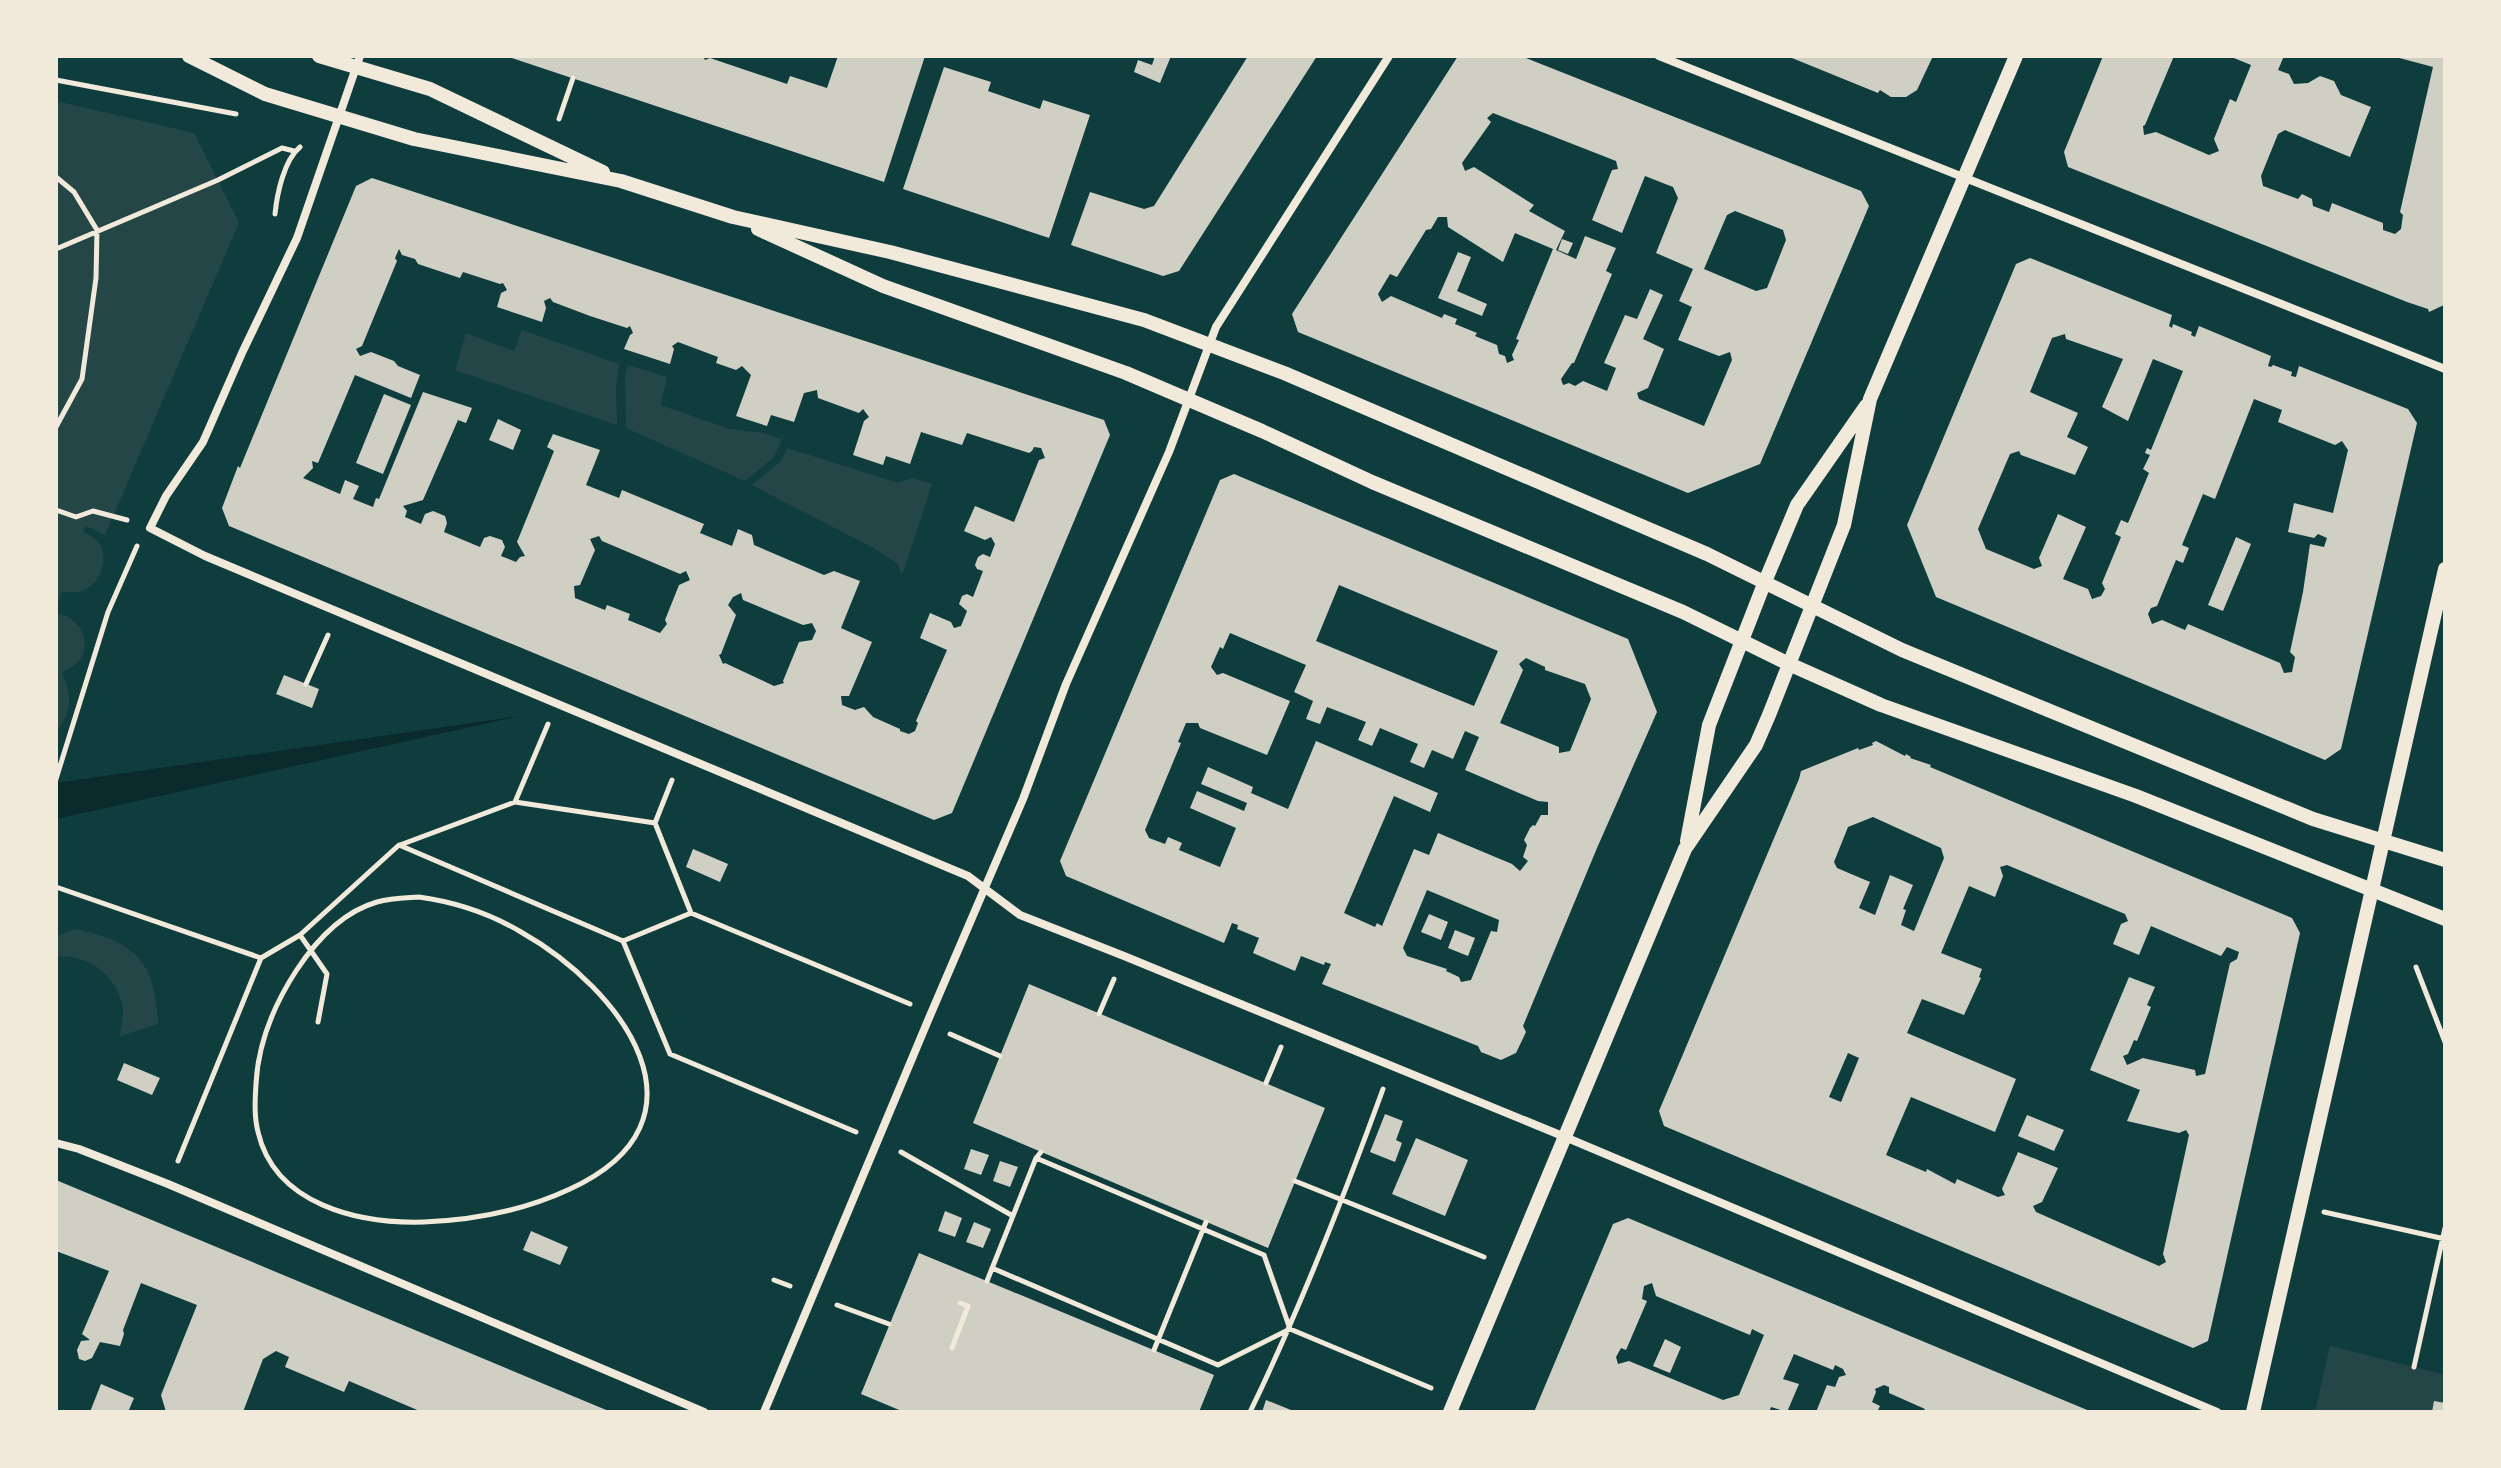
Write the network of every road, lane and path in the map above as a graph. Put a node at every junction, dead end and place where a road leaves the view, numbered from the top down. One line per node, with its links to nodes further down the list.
1 (189, 56): 8 (street)
2 (319, 56): 6 (street)
3 (1389, 56): 17 (street)
4 (1659, 56): 12 (street)
5 (2016, 56): 12 (street)
6 (358, 62): 9 (street); 13 (street)
7 (56, 80): 8 (path)
8 (278, 98): 9 (street)
9 (339, 116): 13 (street); 23 (street)
10 (294, 151): 15 (path)
11 (56, 177): 15 (path)
12 (1964, 178): 18 (street); 19 (street)
13 (621, 181): 14 (street)
14 (733, 217): 17 (street); 20 (street)
15 (97, 230): 16 (path); 21 (path)
16 (56, 249)
17 (1210, 344): 20 (street); 25 (street)
18 (2445, 369)
19 (1870, 399): 25 (street); 26 (street)
20 (1189, 400): 28 (street); 41 (street)
21 (56, 427)
22 (56, 510): 23 (path)
23 (150, 528): 27 (street); 33 (path)
24 (2445, 569): 36 (street)
25 (1764, 584): 26 (street); 28 (street)
26 (1812, 608): 29 (street); 36 (street)
27 (338, 612): 30 (path); 31 (street)
28 (1741, 641): 29 (street); 38 (street)
29 (1789, 664): 38 (street); 42 (street)
30 (306, 684)
31 (557, 705): 32 (street); 34 (path)
32 (683, 757): 35 (path); 41 (street)
33 (57, 776)
34 (515, 802): 35 (path); 37 (path)
35 (655, 823): 43 (path)
36 (2383, 840): 39 (street); 42 (street)
37 (399, 845): 45 (path); 46 (path)
38 (1685, 849): 61 (street)
39 (2445, 860)
40 (56, 887): 49 (path)
41 (985, 888): 48 (street); 89 (street)
42 (2372, 891): 44 (street); 69 (street)
43 (691, 913): 46 (path); 51 (path)
44 (2445, 919)
45 (300, 935): 47 (path); 49 (path)
46 (623, 941): 60 (path)
47 (310, 951): 47 (path); 53 (path)
48 (1124, 956): 52 (path); 54 (street)
49 (261, 958): 67 (path)
50 (2416, 967): 56 (path)
51 (913, 1005)
52 (1099, 1014)
53 (318, 1022)
54 (1291, 1025): 58 (street); 59 (path)
55 (941, 1030): 57 (path)
56 (2445, 1042)
57 (1000, 1056)
58 (1392, 1066): 61 (street); 68 (path)
59 (1266, 1083)
60 (860, 1133)
61 (1565, 1137): 74 (street); 91 (street)
62 (56, 1143): 67 (street)
63 (893, 1148): 70 (path)
64 (1041, 1152): 65 (path)
65 (1036, 1158): 70 (path); 71 (path)
66 (1295, 1181): 68 (path)
67 (168, 1184): 88 (street)
68 (1343, 1199): 74 (path); 82 (path)
69 (2300, 1206): 73 (path); 92 (street)
70 (1013, 1216): 75 (path)
71 (1205, 1225): 82 (path); 83 (path)
72 (2445, 1228): 73 (path)
73 (2444, 1239): 86 (path)
74 (1511, 1267): 87 (street)
75 (992, 1268): 77 (path); 83 (path)
76 (774, 1280): 78 (path)
77 (987, 1281)
78 (794, 1288)
79 (829, 1301): 81 (path)
80 (960, 1303): 84 (path)
81 (889, 1324)
82 (1290, 1329): 83 (path); 87 (path); 90 (path)
83 (1158, 1338): 85 (path)
84 (952, 1348)
85 (1154, 1350)
86 (2414, 1367)
87 (1453, 1405)
88 (704, 1412)
89 (764, 1412)
90 (1250, 1412)
91 (2217, 1412)
92 (2253, 1412)

